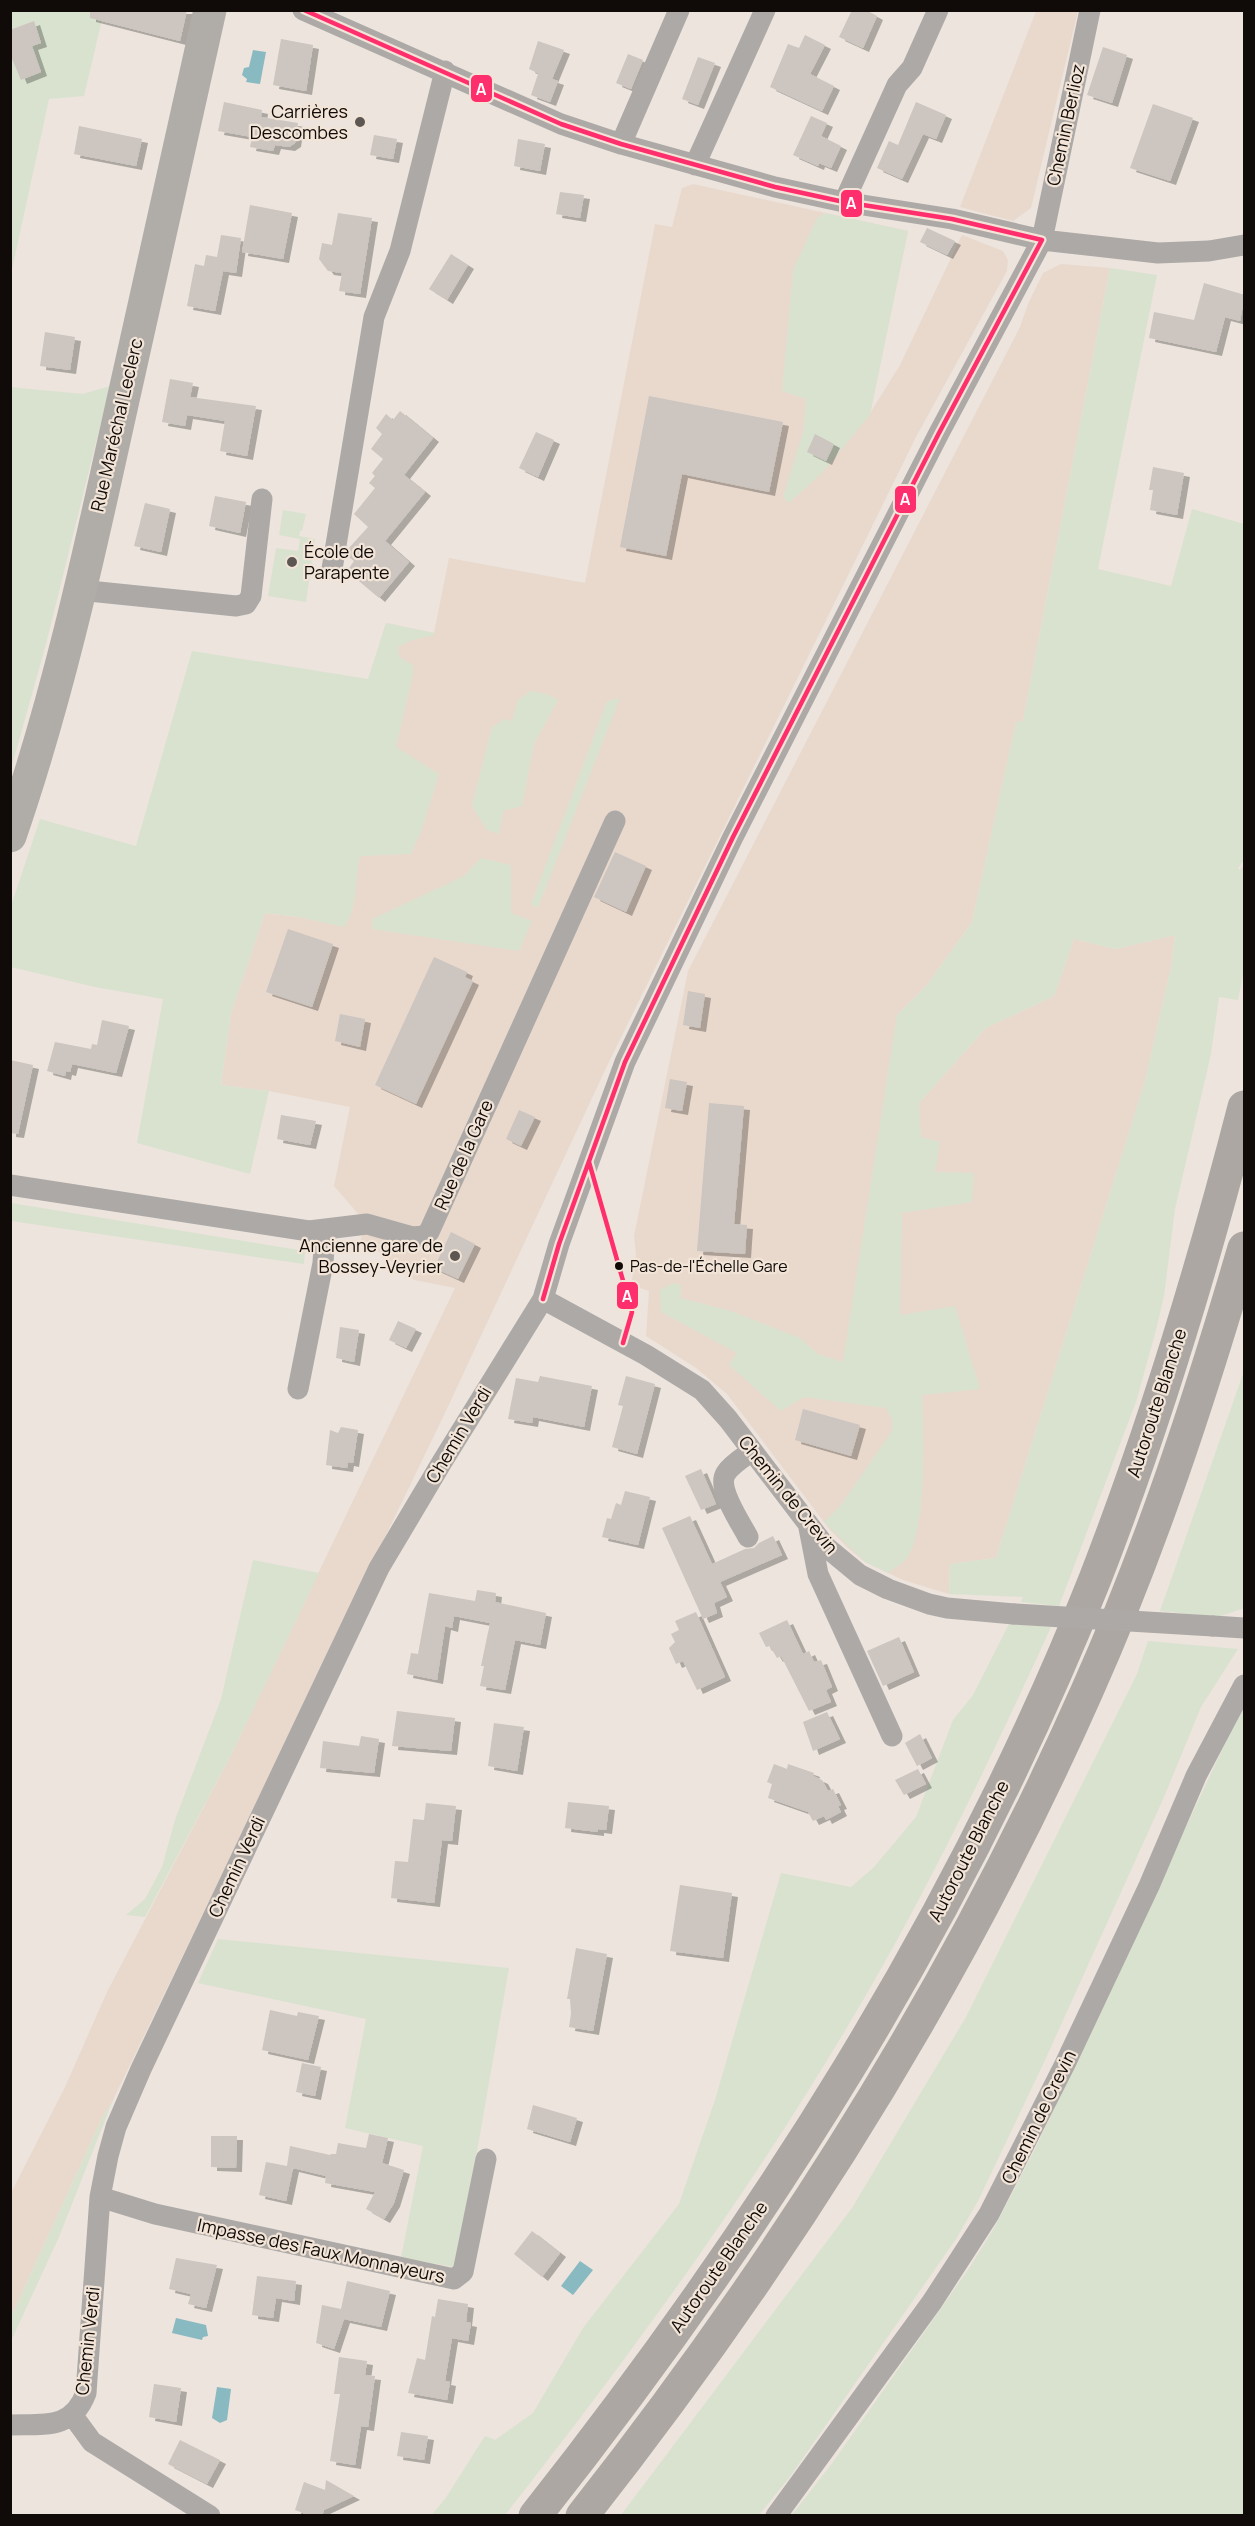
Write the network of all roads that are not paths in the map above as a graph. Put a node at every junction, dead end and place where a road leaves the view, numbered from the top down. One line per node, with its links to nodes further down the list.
1 (210, 10): 15 (main road, Rue Maréchal Leclerc)
2 (303, 10): 7 (street)
3 (679, 10): 8 (street)
4 (765, 10): 9 (street)
5 (938, 10): 10 (street)
6 (1090, 10): 11 (street, Chemin Berlioz)
7 (445, 71): 8 (street); 14 (street)
8 (621, 144): 9 (street)
9 (695, 165): 10 (street)
10 (844, 202): 11 (street)
11 (1042, 240): 12 (street); 22 (street, Chemin Berlioz)
12 (1242, 240)
13 (262, 500): 15 (street)
14 (332, 569)
15 (79, 590): 17 (main road, Rue Maréchal Leclerc)
16 (615, 821): 20 (street, Rue de la Gare)
17 (10, 836)
18 (1245, 1107): 35 (highway, Autoroute Blanche)
19 (10, 1185): 20 (street, Rue de la Gare)
20 (325, 1231): 23 (street)
21 (1245, 1248): 36 (highway, Autoroute Blanche)
22 (543, 1299): 24 (street, Chemin de Crevin); 31 (street, Chemin Verdi)
23 (298, 1389)
24 (752, 1451): 25 (street, Chemin de Crevin); 26 (street)
25 (808, 1525): 27 (street, Chemin de Crevin, bridge); 29 (street)
26 (748, 1537)
27 (1245, 1628)
28 (1245, 1684): 37 (street, Chemin de Crevin)
29 (892, 1736)
30 (486, 2159): 31 (street, Impasse des Faux Monnayeurs)
31 (100, 2197): 32 (street, Chemin Verdi)
32 (73, 2416): 33 (street, Chemin Verdi); 34 (street)
33 (10, 2425)
34 (210, 2516)
35 (535, 2516)
36 (582, 2516)
37 (776, 2516)

